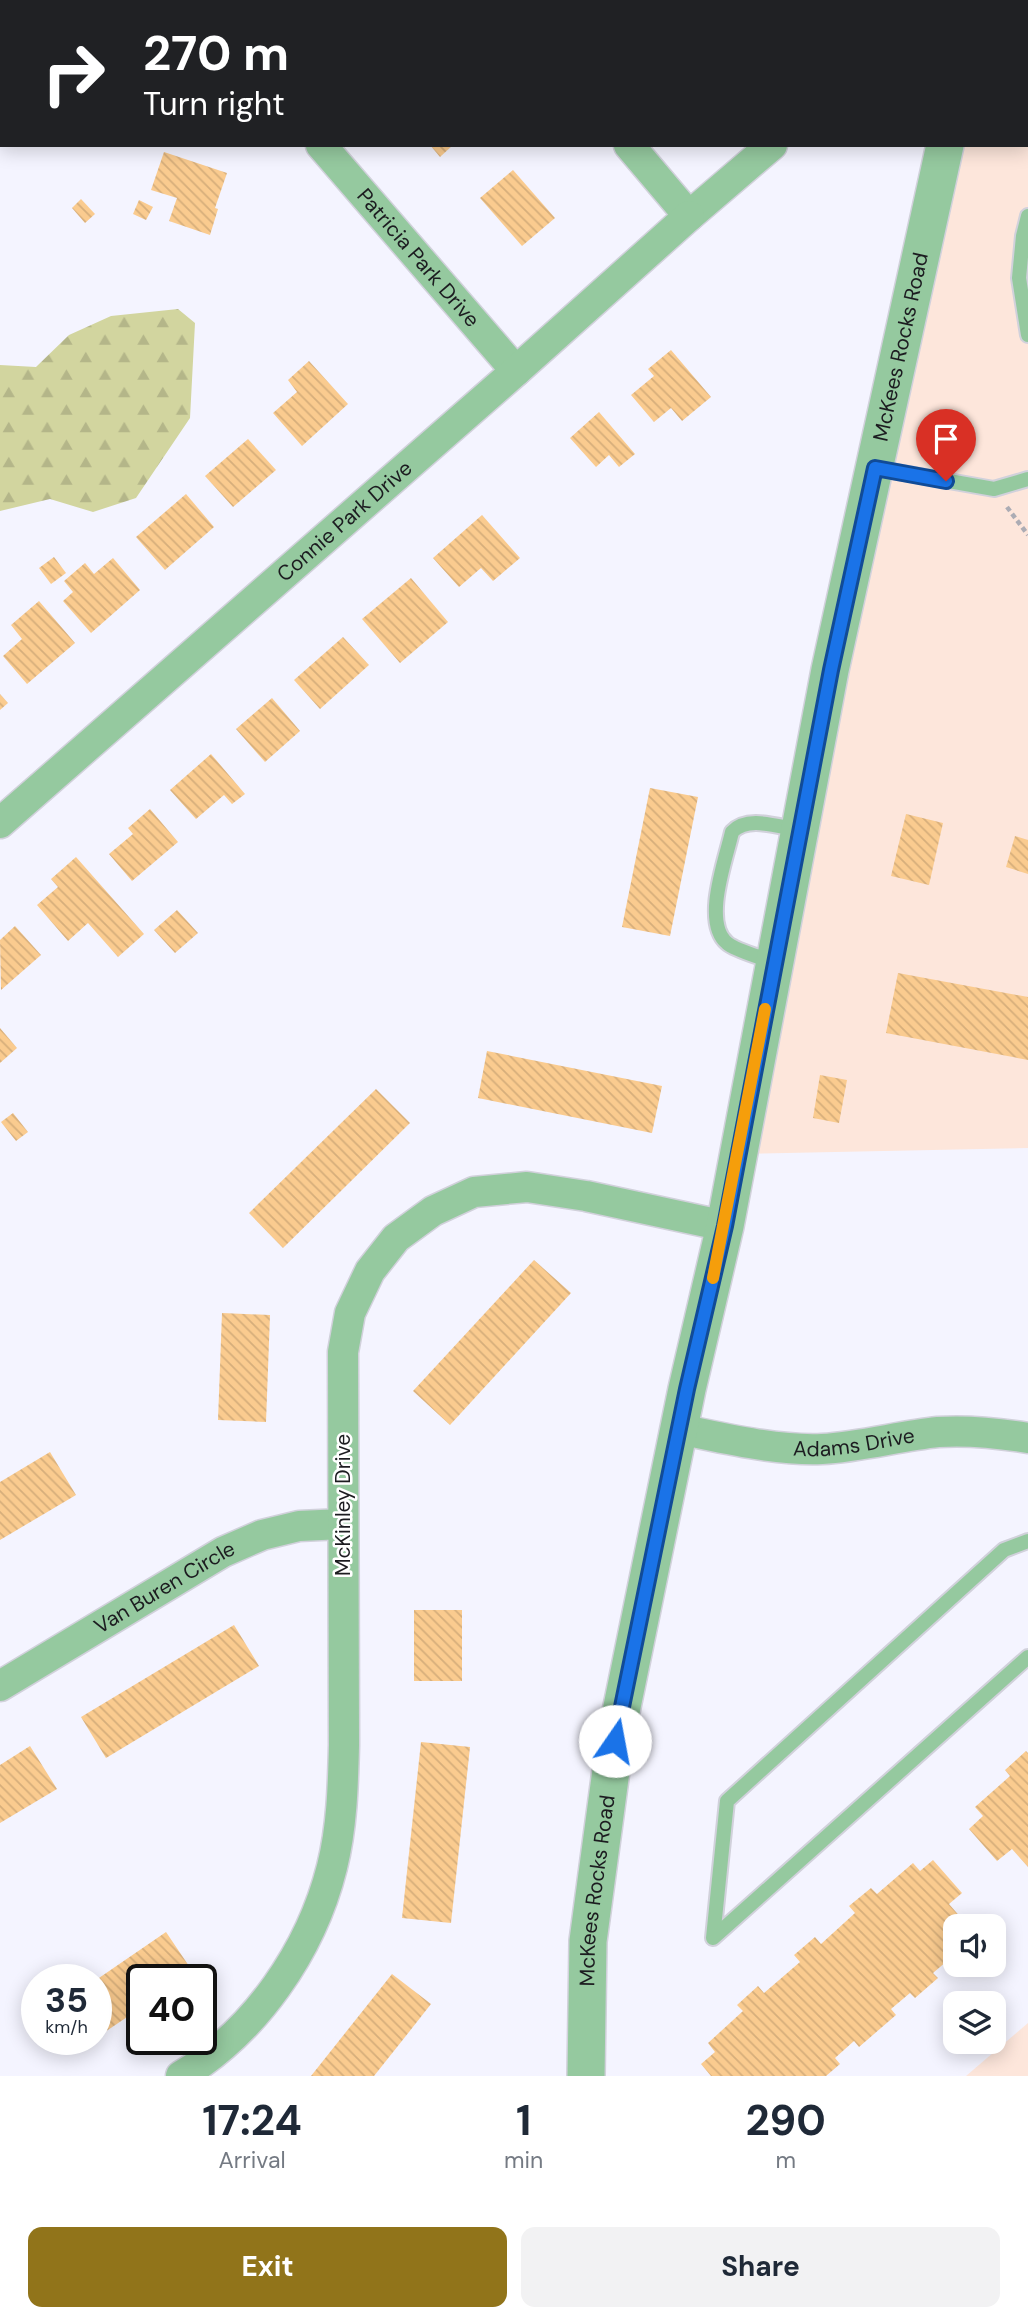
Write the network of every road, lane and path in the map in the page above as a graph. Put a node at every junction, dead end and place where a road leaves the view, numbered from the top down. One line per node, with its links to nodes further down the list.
1 (323, 147): 8 (street, Patricia Park Drive)
2 (631, 147): 5 (street)
3 (770, 147): 5 (street, Connie Park Drive)
4 (945, 147): 9 (street, McKees Rocks Road)
5 (689, 216): 8 (street, Connie Park Drive)
6 (1028, 216): 7 (lane)
7 (1028, 335)
8 (516, 371): 13 (street, Connie Park Drive)
9 (875, 468): 11 (lane); 14 (street, McKees Rocks Road)
10 (1028, 479): 11 (lane)
11 (994, 489): 12 (path)
12 (1028, 535)
13 (0, 823)
14 (800, 830): 15 (street, McKees Rocks Road); 15 (lane)
15 (775, 962): 16 (street, McKees Rocks Road)
16 (725, 1226): 17 (street, McKees Rocks Road); 19 (street, McKinley Drive)
17 (679, 1429): 18 (street, Adams Drive); 24 (street, McKees Rocks Road)
18 (1028, 1438)
19 (343, 1524): 22 (street, Van Buren Circle); 23 (street, McKinley Drive)
20 (1028, 1541): 21 (lane)
21 (1028, 1657)
22 (0, 1686)
23 (181, 2076)
24 (586, 2076)

